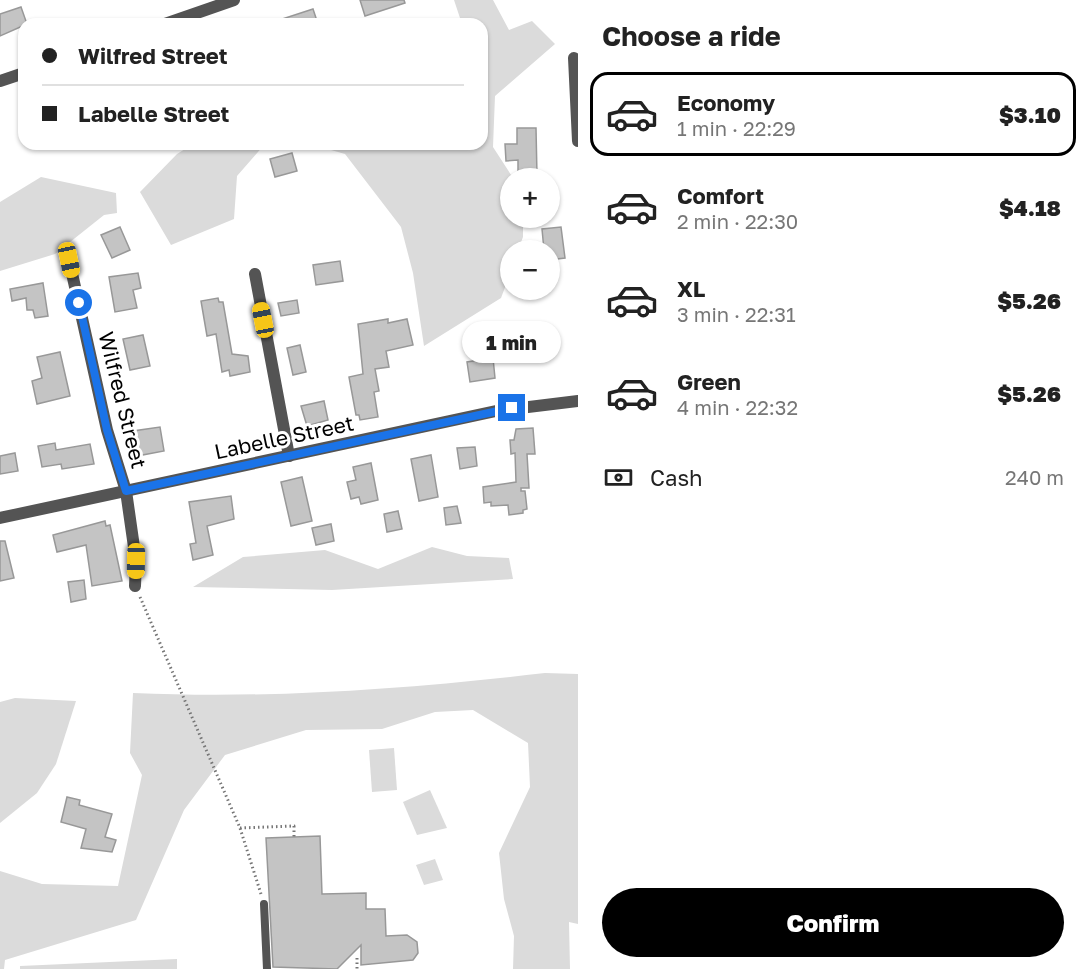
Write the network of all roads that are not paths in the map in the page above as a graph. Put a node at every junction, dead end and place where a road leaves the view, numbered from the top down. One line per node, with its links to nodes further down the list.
1 (234, 0): 2 (street)
2 (182, 18)
3 (574, 58): 6 (street)
4 (18, 75): 5 (street)
5 (0, 81)
6 (578, 141)
7 (69, 260): 11 (street, Wilfred Street)
8 (255, 274): 10 (street)
9 (578, 401): 10 (street, Labelle Street)
10 (290, 456): 11 (street, Labelle Street)
11 (126, 491): 12 (street, Labelle Street); 13 (street, Wilfred Street)
12 (0, 518)
13 (135, 586)
14 (264, 904): 15 (lane)
15 (267, 969)

